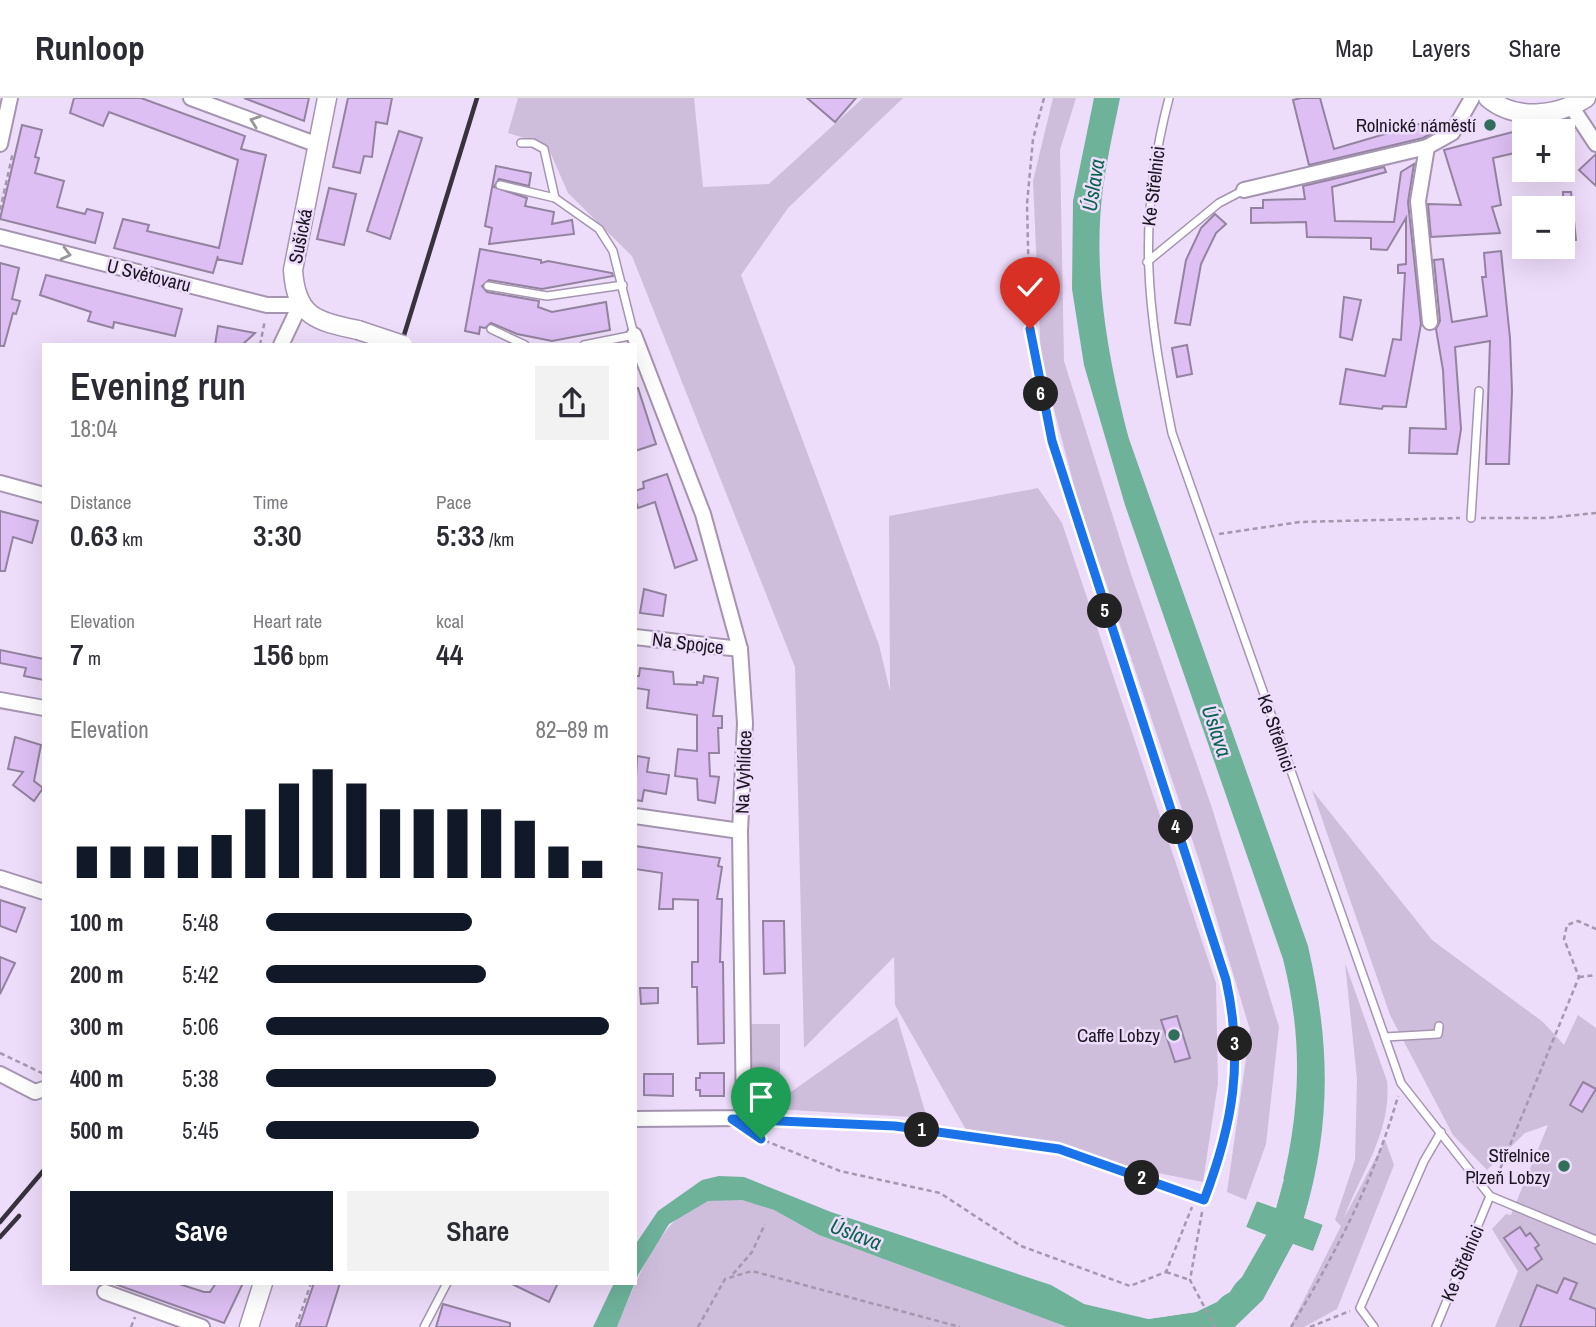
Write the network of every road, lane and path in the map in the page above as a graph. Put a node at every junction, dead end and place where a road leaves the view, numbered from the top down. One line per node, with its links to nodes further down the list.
1 (10, 98): 12 (street)
2 (191, 98): 11 (street, one-way to 2)
3 (327, 98): 11 (street, Sušická)
4 (1044, 98): 49 (path)
5 (1169, 98): 19 (lane, Ke Střelnici)
6 (1472, 98): 13 (street)
7 (1488, 98): 8 (street)
8 (1578, 102): 10 (street)
9 (521, 143): 16 (lane)
10 (1596, 144)
11 (318, 145): 23 (street, Sušická)
12 (7, 146): 17 (path)
13 (1427, 147): 15 (street); 24 (street)
14 (500, 185): 16 (lane)
15 (1244, 191): 19 (lane)
16 (555, 198): 20 (lane)
17 (0, 210)
18 (0, 237): 22 (street, U Světovaru, one-way to 22)
19 (1147, 262): 37 (lane, Ke Střelnici)
20 (623, 285): 21 (lane); 26 (lane)
21 (488, 286)
22 (267, 305): 23 (street, U Světovaru); 27 (path)
23 (300, 305): 28 (street); 29 (street, bridge)
24 (1430, 322)
25 (491, 329): 30 (lane)
26 (634, 335): 31 (lane); 39 (street, Na Vyhlídce)
27 (260, 343)
28 (282, 343)
29 (397, 343)
30 (521, 343)
31 (594, 343)
32 (1479, 391): 36 (lane)
33 (0, 483): 34 (street)
34 (42, 494)
35 (1596, 513): 36 (path)
36 (1471, 518): 37 (path)
37 (1207, 536): 51 (lane, Ke Střelnici)
38 (637, 636): 39 (street, Na Spojce)
39 (740, 649): 43 (street, Na Vyhlídce)
40 (0, 700): 41 (street)
41 (42, 708)
42 (637, 816): 43 (street)
43 (740, 831): 57 (street, Na Vyhlídce)
44 (0, 878): 45 (street)
45 (42, 891)
46 (1596, 929): 48 (path)
47 (1596, 975): 48 (path)
48 (1579, 977): 60 (path)
49 (1226, 980): 62 (lane)
50 (1439, 1026): 51 (lane)
51 (1385, 1037): 55 (lane, Ke Střelnici)
52 (0, 1053): 53 (path)
53 (42, 1073)
54 (0, 1074): 56 (street)
55 (1401, 1083): 59 (lane, Ke Střelnici); 80 (path)
56 (39, 1090)
57 (738, 1118): 58 (street); 61 (lane); 65 (path)
58 (637, 1119)
59 (1441, 1132): 60 (lane, Ke Střelnici); 72 (lane)
60 (1490, 1196): 64 (lane); 83 (lane, Ke Střelnici)
61 (1195, 1197): 62 (lane); 65 (path)
62 (1204, 1200): 67 (path)
63 (765, 1224): 66 (path)
64 (1596, 1240)
65 (1166, 1272): 67 (path)
66 (733, 1274): 77 (path); 78 (path)
67 (1189, 1280): 79 (path)
68 (262, 1285): 74 (street)
69 (310, 1285): 75 (path)
70 (446, 1285): 76 (lane)
71 (105, 1292): 73 (street)
72 (1360, 1308): 81 (path); 82 (lane)
73 (202, 1327)
74 (249, 1327)
75 (296, 1327)
76 (424, 1327)
77 (698, 1327)
78 (960, 1327)
79 (1215, 1327)
80 (1291, 1327)
81 (1310, 1327)
82 (1374, 1327)
83 (1436, 1327)

